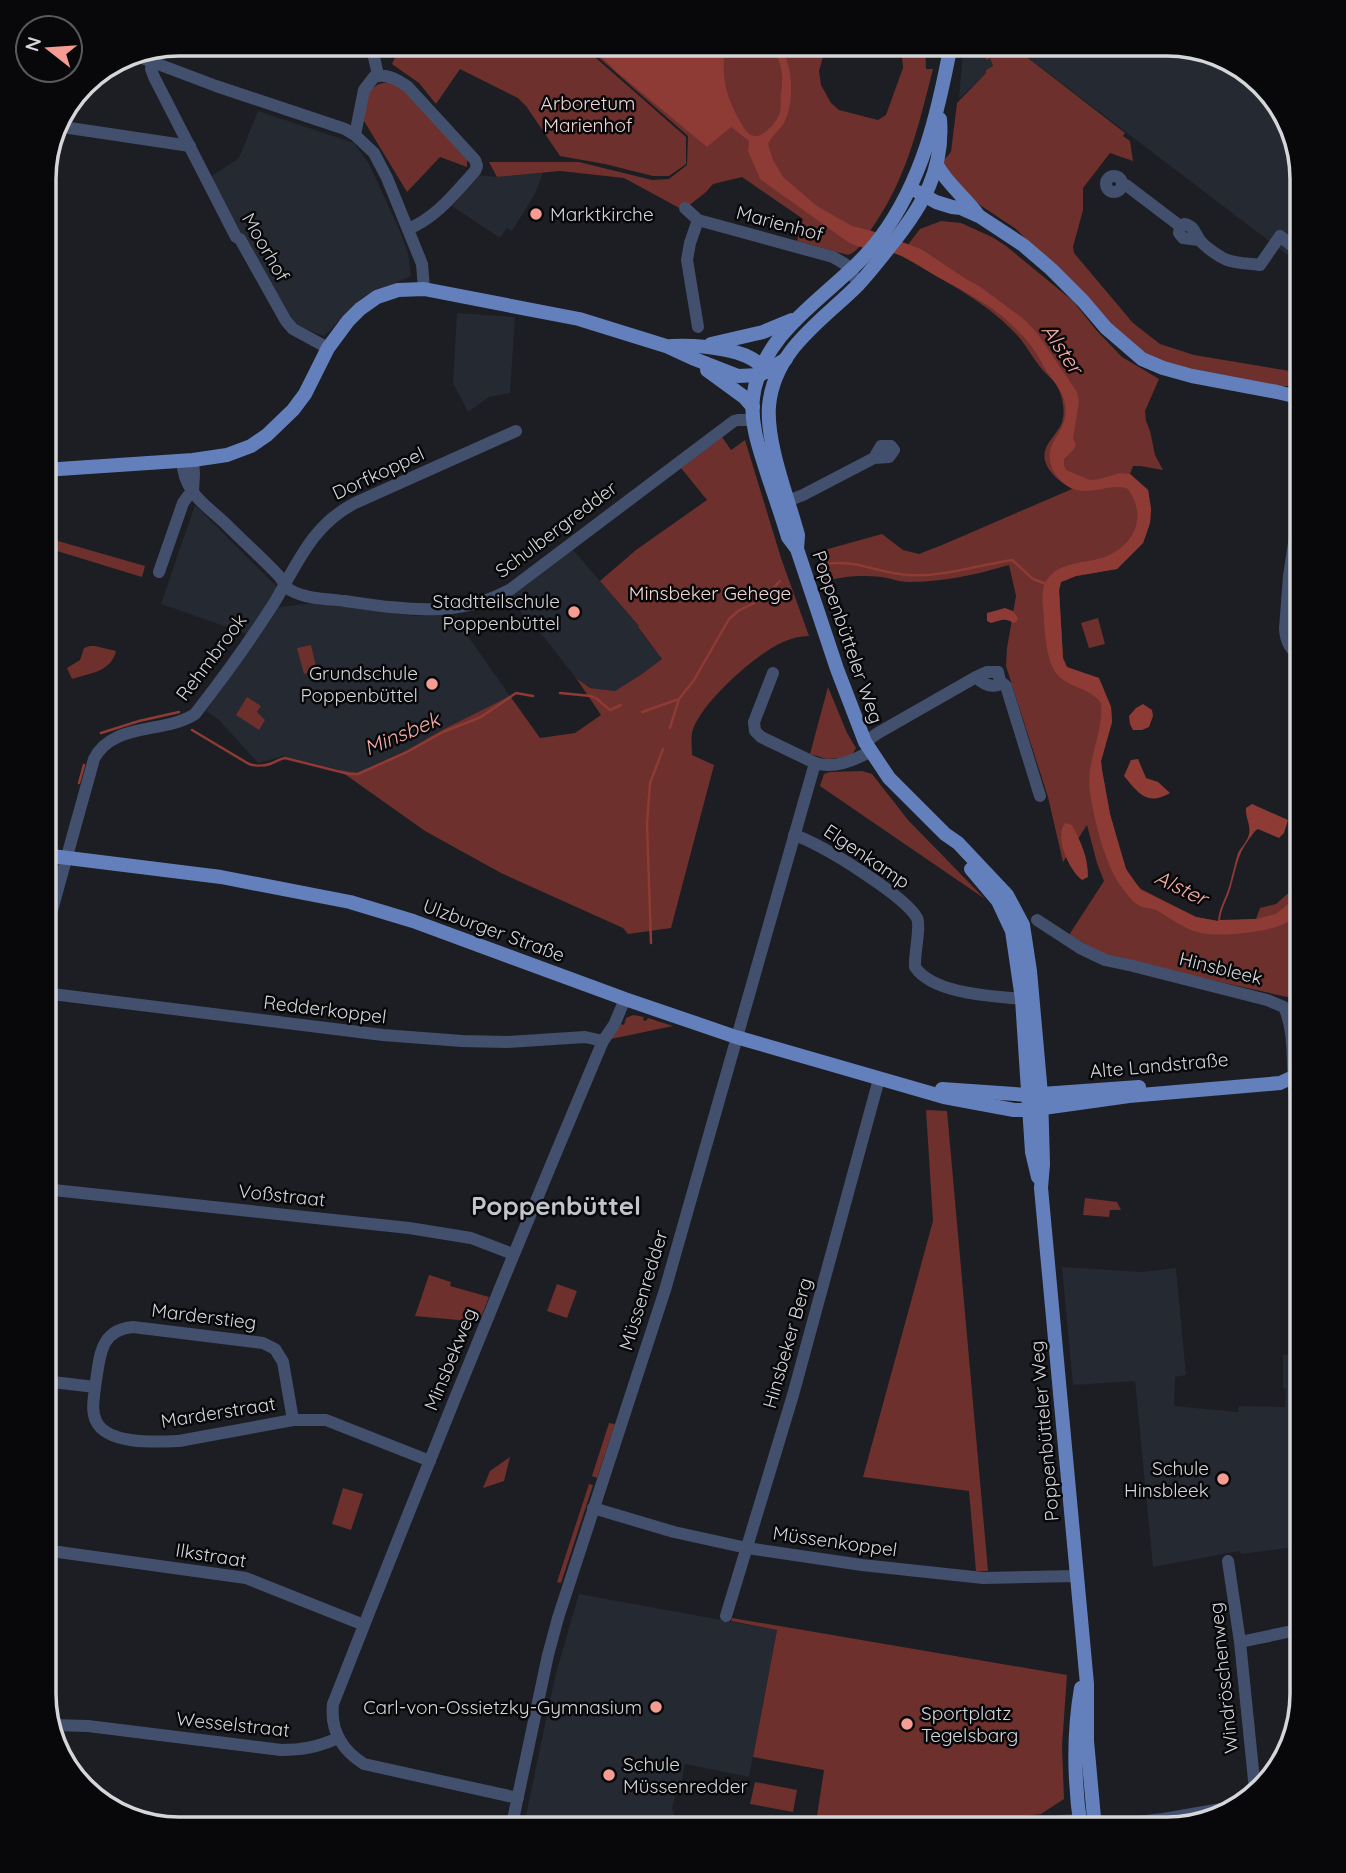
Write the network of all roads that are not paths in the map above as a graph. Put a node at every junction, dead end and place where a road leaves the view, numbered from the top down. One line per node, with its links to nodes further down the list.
1 (374, 56): 4 (street)
2 (949, 56): 5 (main road)
3 (147, 60): 7 (street); 8 (street, Moorhof)
4 (378, 75): 7 (street); 17 (street)
5 (939, 105): 9 (main road); 11 (main road)
6 (67, 128): 8 (street)
7 (355, 135): 17 (street)
8 (190, 146): 29 (street, Moorhof)
9 (937, 165): 12 (main road); 14 (main road)
10 (1122, 184): 18 (street)
11 (912, 186): 12 (main road); 16 (main road)
12 (927, 192): 14 (main road); 16 (main road)
13 (685, 208): 15 (street, Marienhof)
14 (979, 216): 35 (main road)
15 (698, 220): 22 (street, Marienhof); 26 (street)
16 (900, 223): 21 (main road)
17 (408, 229): 24 (street)
18 (1278, 240): 19 (street); 20 (street)
19 (1290, 247)
20 (1290, 252)
21 (875, 255): 22 (main road, Poppenbütteler Weg); 23 (main road, Poppenbütteler Weg)
22 (850, 271): 23 (street, Marienhof); 25 (main road, Poppenbütteler Weg)
23 (858, 285): 31 (main road, Poppenbütteler Weg)
24 (424, 289): 28 (main road); 29 (main road)
25 (800, 317): 27 (main road); 32 (main road, Poppenbütteler Weg)
26 (698, 327)
27 (704, 345): 28 (main road); 32 (main road)
28 (667, 346): 30 (main road)
29 (328, 348): 40 (main road)
30 (692, 358): 32 (main road); 37 (main road)
31 (786, 359): 32 (main road, Poppenbütteler Weg); 34 (main road, Poppenbütteler Weg)
32 (763, 371): 34 (main road, Poppenbütteler Weg); 37 (main road, Poppenbütteler Weg)
33 (1290, 389): 35 (main road)
34 (772, 391): 43 (main road, Poppenbütteler Weg)
35 (1277, 392): 36 (main road)
36 (1290, 395)
37 (753, 413): 43 (main road, Poppenbütteler Weg); 46 (street, Schulbergredder)
38 (516, 431): 46 (street, Dorfkoppel)
39 (874, 458): 43 (street)
40 (188, 460): 41 (main road); 42 (street, Schulbergredder)
41 (56, 469)
42 (193, 492): 45 (street); 46 (street, Schulbergredder)
43 (783, 503): 49 (main road, Poppenbütteler Weg)
44 (1290, 569): 47 (street)
45 (159, 572)
46 (285, 583): 55 (street, Rehmbrook)
47 (1290, 647)
48 (773, 673): 50 (street)
49 (868, 747): 50 (street); 51 (street); 52 (main road, Poppenbütteler Weg)
50 (815, 763): 53 (street, Müssenredder)
51 (1040, 796)
52 (945, 834): 60 (main road, Poppenbütteler Weg); 66 (main road, Poppenbütteler Weg)
53 (794, 835): 60 (street, Elgenkamp); 62 (street, Müssenredder)
54 (56, 856): 55 (main road, Ulzburger Straße)
55 (68, 858): 56 (street, Rehmbrook); 59 (main road, Ulzburger Straße)
56 (56, 898)
57 (1037, 920): 61 (street, Hinsbleek)
58 (56, 994): 63 (street, Redderkoppel)
59 (625, 999): 62 (main road, Ulzburger Straße); 63 (street, Minsbekweg)
60 (1021, 999): 66 (main road, Poppenbütteler Weg)
61 (1290, 1031)
62 (736, 1037): 64 (main road, Ulzburger Straße); 73 (street, Müssenredder)
63 (603, 1041): 68 (street, Minsbekweg)
64 (879, 1079): 66 (main road, Ulzburger Straße); 74 (street, Hinsbeker Berg)
65 (1290, 1079): 66 (main road, Alte Landstraße)
66 (1035, 1102): 77 (main road, Poppenbütteler Weg)
67 (56, 1190): 68 (street, Voßstraat)
68 (513, 1254): 72 (street, Minsbekweg)
69 (56, 1382): 70 (street)
70 (95, 1387): 71 (street, Marderstraat); 71 (street, Marderstieg)
71 (293, 1420): 72 (street, Marderstraat)
72 (430, 1461): 79 (street, Minsbekweg)
73 (593, 1508): 74 (street, Müssenkoppel); 85 (street, Müssenredder)
74 (747, 1548): 77 (street, Müssenkoppel); 78 (street, Hinsbeker Berg)
75 (56, 1552): 79 (street, Ilkstraat)
76 (1228, 1561): 81 (street, Windröschenweg)
77 (1076, 1576): 89 (main road, Poppenbütteler Weg)
78 (726, 1616)
79 (364, 1625): 83 (street, Minsbekweg)
80 (1290, 1632): 81 (street)
81 (1240, 1642): 84 (street, Windröschenweg)
82 (60, 1726): 83 (street, Wesselstraat)
83 (338, 1738): 85 (street)
84 (1254, 1781)
85 (519, 1798): 88 (street, Müssenredder)
86 (1199, 1813): 87 (street)
87 (1179, 1816)
88 (514, 1817)
89 (1088, 1817)

